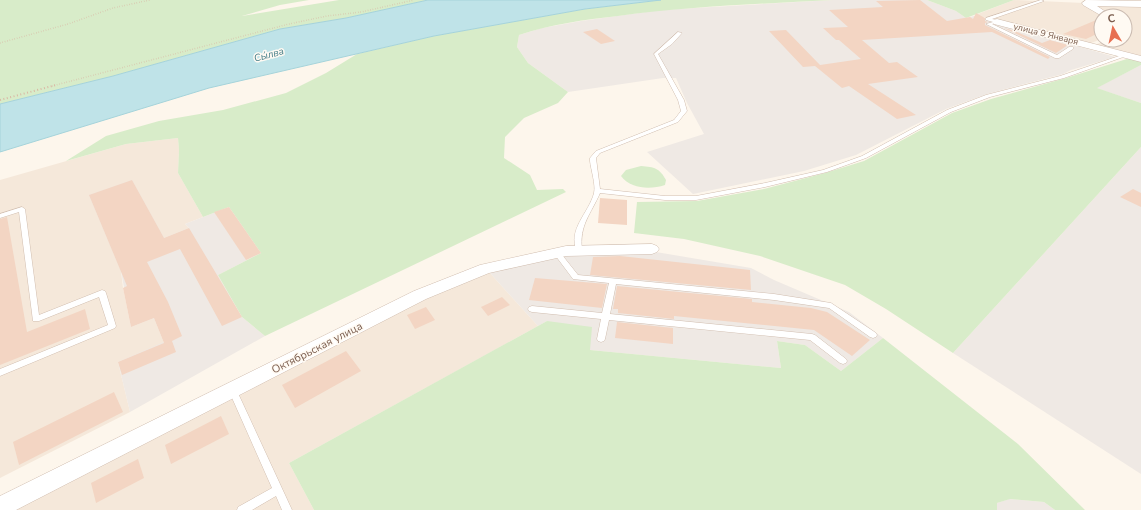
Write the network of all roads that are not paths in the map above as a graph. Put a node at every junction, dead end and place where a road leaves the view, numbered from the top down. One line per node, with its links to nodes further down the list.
1 (1042, 1): 4 (lane)
2 (1141, 4): 3 (street)
3 (1094, 8)
4 (997, 22): 6 (street, улица 9 Января); 7 (lane)
5 (680, 33): 10 (lane)
6 (1091, 45): 8 (street, улица 9 Января)
7 (1071, 48)
8 (1127, 55): 9 (street, улица 9 Января); 10 (lane)
9 (1141, 59)
10 (598, 191): 13 (lane)
11 (0, 216): 21 (lane)
12 (652, 249): 13 (street, Октябрьская улица)
13 (579, 250): 14 (street, Октябрьская улица)
14 (558, 253): 15 (lane); 22 (street, Октябрьская улица)
15 (613, 281): 17 (lane); 18 (lane)
16 (532, 309): 17 (lane)
17 (606, 316): 19 (lane); 20 (lane)
18 (873, 335)
19 (601, 339)
20 (843, 361)
21 (0, 373)
22 (233, 391): 23 (lane); 24 (street, Октябрьская улица)
23 (278, 490): 25 (lane); 26 (lane)
24 (0, 507)
25 (242, 510)
26 (287, 510)

